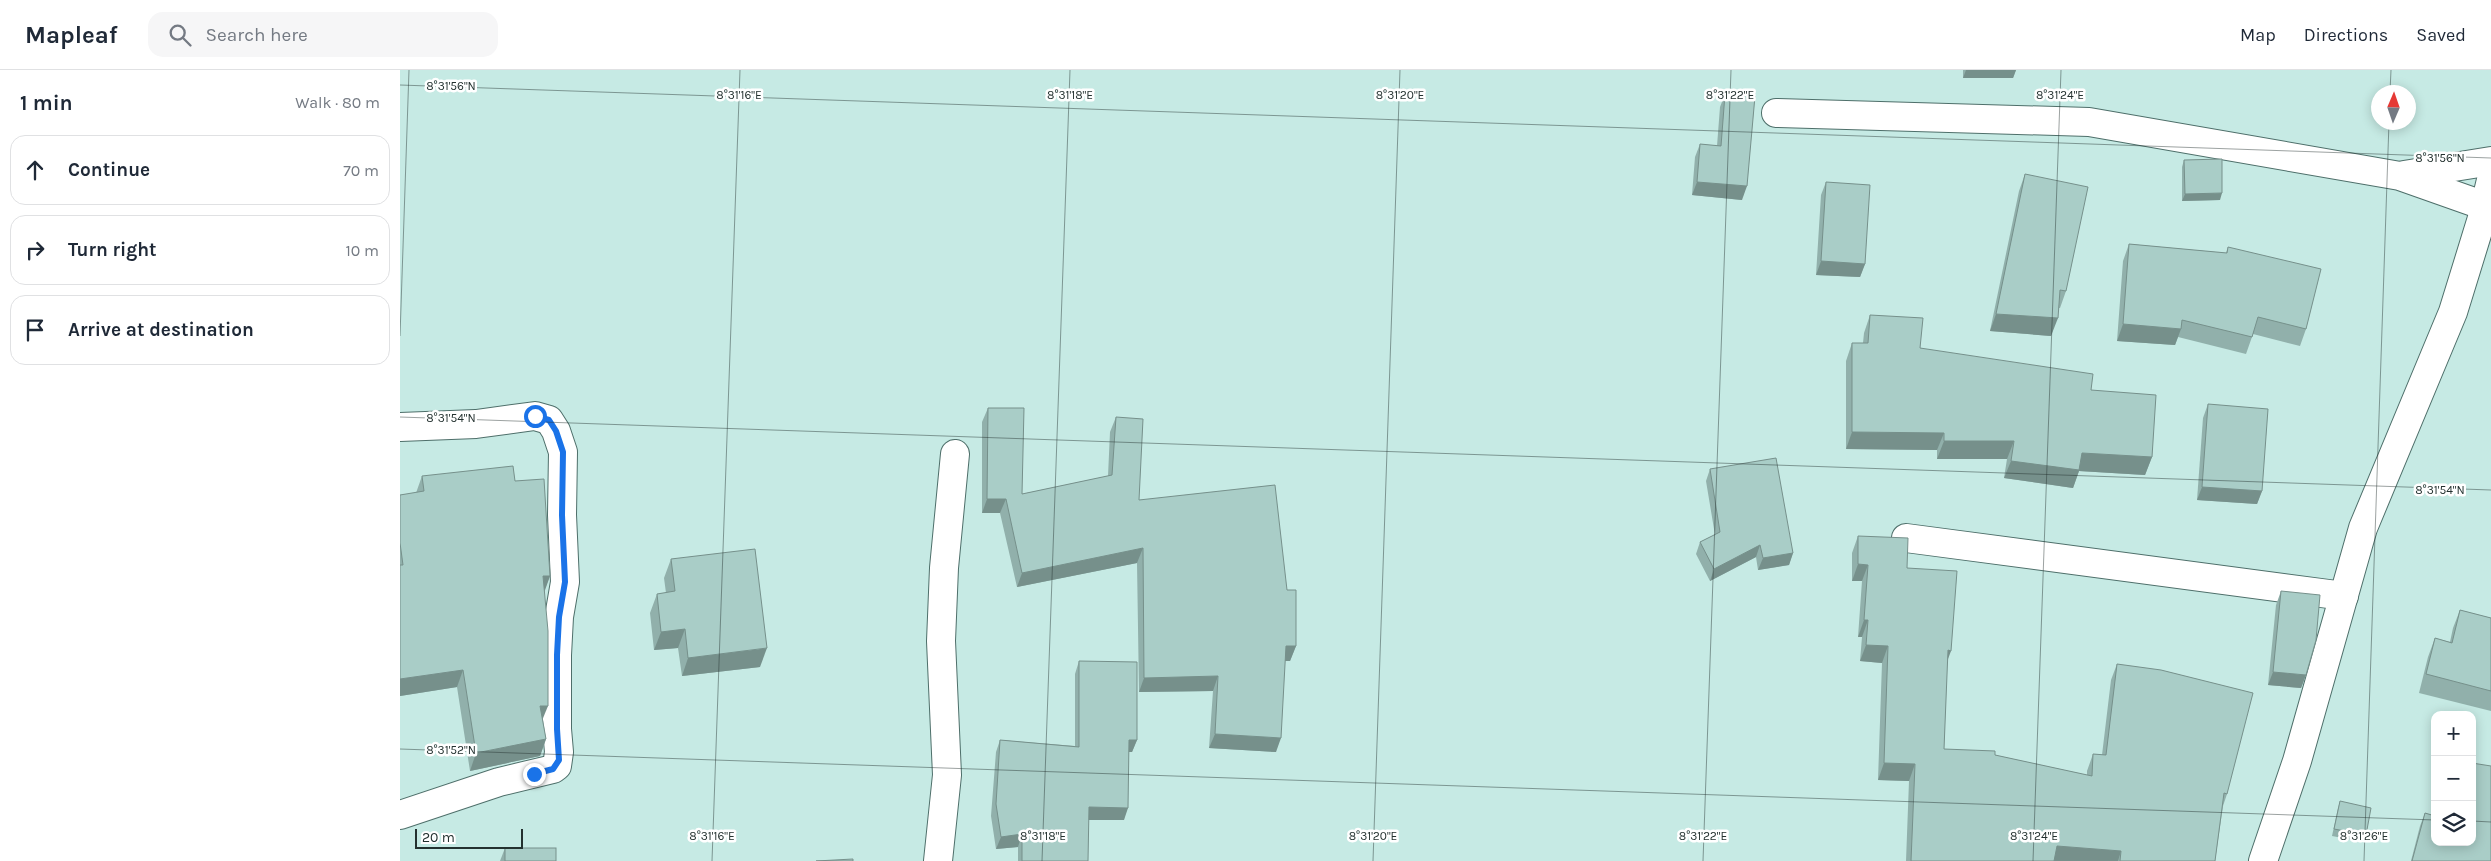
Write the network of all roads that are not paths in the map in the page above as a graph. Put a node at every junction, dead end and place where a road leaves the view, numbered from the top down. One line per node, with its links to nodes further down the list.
1 (1776, 112): 3 (street)
2 (2491, 161): 3 (street)
3 (2400, 176): 5 (street)
4 (2491, 180): 5 (street)
5 (2486, 214): 9 (street)
6 (400, 427): 10 (street)
7 (955, 454): 11 (street)
8 (1906, 538): 9 (street)
9 (2344, 596): 12 (street)
10 (400, 816)
11 (938, 861)
12 (2263, 861)

